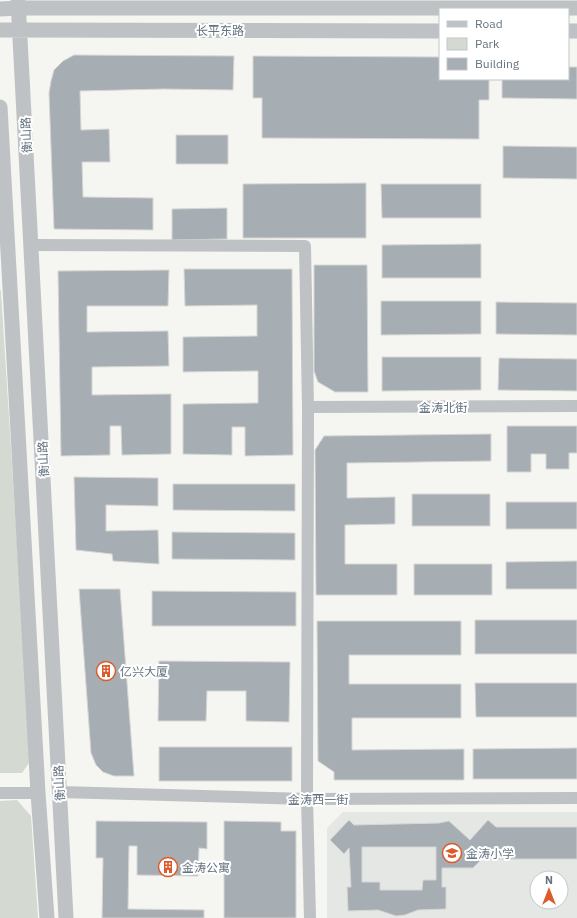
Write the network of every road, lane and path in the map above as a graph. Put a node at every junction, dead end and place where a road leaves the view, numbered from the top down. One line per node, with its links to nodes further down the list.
1 (19, 4): 2 (street, 长平东路); 4 (street, 长平东路); 6 (street, 衡山路)
2 (101, 4): 3 (street, 长平东路)
3 (577, 8)
4 (0, 9)
5 (0, 30): 6 (street, 长平东路)
6 (20, 30): 7 (street, 长平东路); 9 (street, 衡山路)
7 (439, 31)
8 (0, 107): 10 (street, 衡山路)
9 (32, 245): 12 (street); 13 (street, 衡山路)
10 (4, 246): 15 (street, 衡山路)
11 (577, 406): 12 (street, 金涛北街)
12 (308, 407): 17 (street)
13 (60, 792): 17 (street, 金涛西一街); 19 (street, 衡山路)
14 (0, 793): 15 (street)
15 (38, 793): 18 (street, 衡山路)
16 (577, 798): 17 (street, 金涛西一街)
17 (307, 799): 20 (street)
18 (47, 918)
19 (66, 918)
20 (310, 918)

